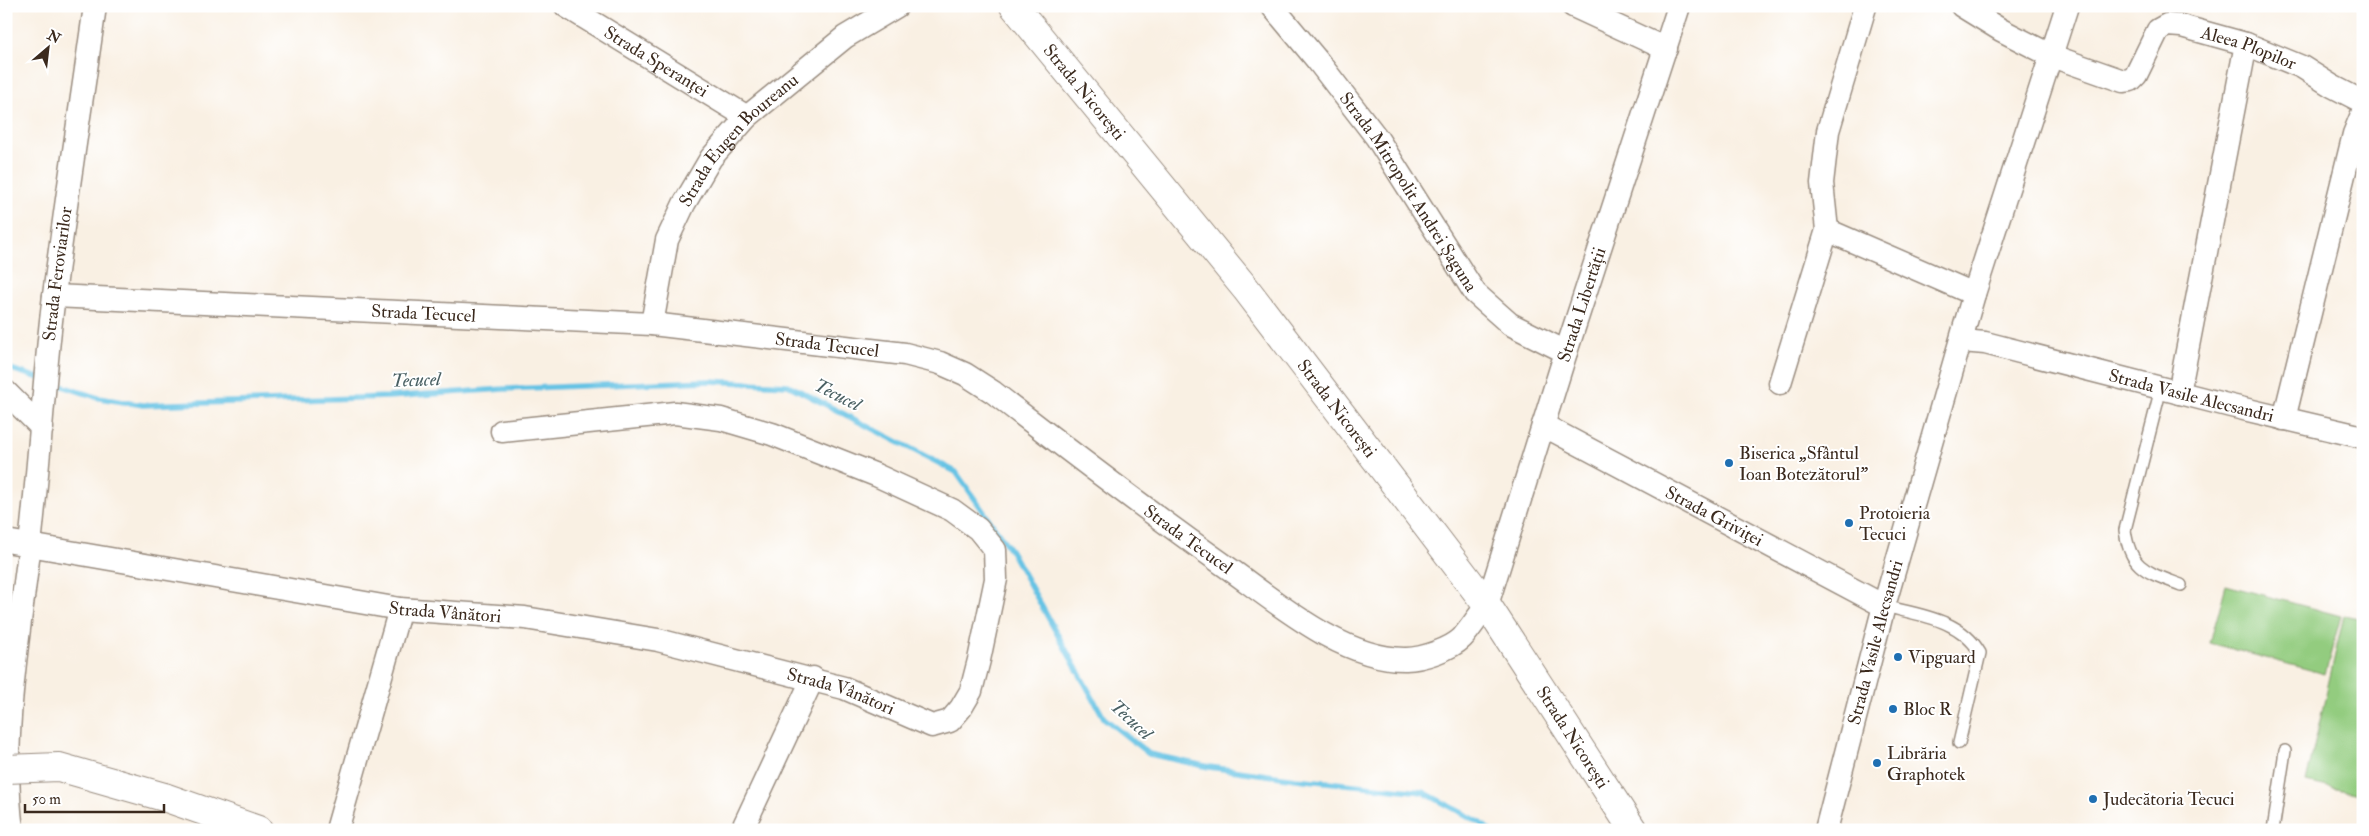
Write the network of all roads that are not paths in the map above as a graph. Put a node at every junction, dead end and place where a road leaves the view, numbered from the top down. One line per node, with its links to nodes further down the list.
1 (95, 6): 20 (street, Strada Feroviarilor)
2 (566, 6): 16 (street, Strada Speranței)
3 (897, 6): 16 (street, Strada Eugen Boureanu)
4 (1014, 6): 35 (main road, Strada Nicorești)
5 (1272, 6): 23 (street, Strada Mitropolit Andrei Șaguna)
6 (1573, 6): 12 (street)
7 (1679, 6): 12 (street, Strada Libertății)
8 (1962, 6): 13 (street, Aleea Plopilor)
9 (2067, 6): 13 (street, Strada Vasile Alecsandri)
10 (1865, 7): 18 (street)
11 (2246, 44): 13 (street, Aleea Plopilor); 14 (street, Aleea Plopilor); 25 (street)
12 (1666, 49): 23 (street, Strada Libertății)
13 (2052, 56): 19 (street, Strada Vasile Alecsandri)
14 (2363, 102)
15 (2363, 112): 17 (street)
16 (747, 117): 21 (street, Strada Eugen Boureanu)
17 (2358, 135): 27 (street)
18 (1827, 230): 19 (street); 24 (street)
19 (1974, 294): 22 (street, Strada Vasile Alecsandri)
20 (53, 304): 21 (street, Strada Tecucel); 29 (street, Strada Feroviarilor)
21 (652, 324): 35 (street, Strada Tecucel)
22 (1962, 341): 25 (street, Strada Vasile Alecsandri); 36 (street, Strada Vasile Alecsandri)
23 (1566, 352): 28 (street, Strada Libertății)
24 (1780, 383)
25 (2170, 391): 27 (street, Strada Vasile Alecsandri); 34 (lane)
26 (6, 392): 29 (street)
27 (2284, 419): 31 (street, Strada Vasile Alecsandri)
28 (1543, 425): 35 (street, Strada Libertății); 36 (street, Strada Griviței)
29 (42, 428): 33 (street, Strada Feroviarilor)
30 (502, 431): 38 (street, Strada Vânători)
31 (2363, 437)
32 (6, 541): 33 (street, Strada Vânători)
33 (30, 544): 37 (street, Strada Vânători); 39 (street, Strada Feroviarilor)
34 (2181, 585)
35 (1487, 605): 47 (main road, Strada Nicorești)
36 (1884, 606): 40 (lane); 48 (street, Strada Vasile Alecsandri)
37 (400, 609): 38 (street, Strada Vânători); 45 (street)
38 (813, 678): 46 (street)
39 (7, 732): 43 (street, Strada Feroviarilor)
40 (1959, 743)
41 (2285, 751): 49 (lane)
42 (6, 769): 44 (main road, bridge)
43 (12, 830)
44 (258, 830)
45 (337, 830)
46 (742, 830)
47 (1633, 830)
48 (1826, 830)
49 (2273, 830)

